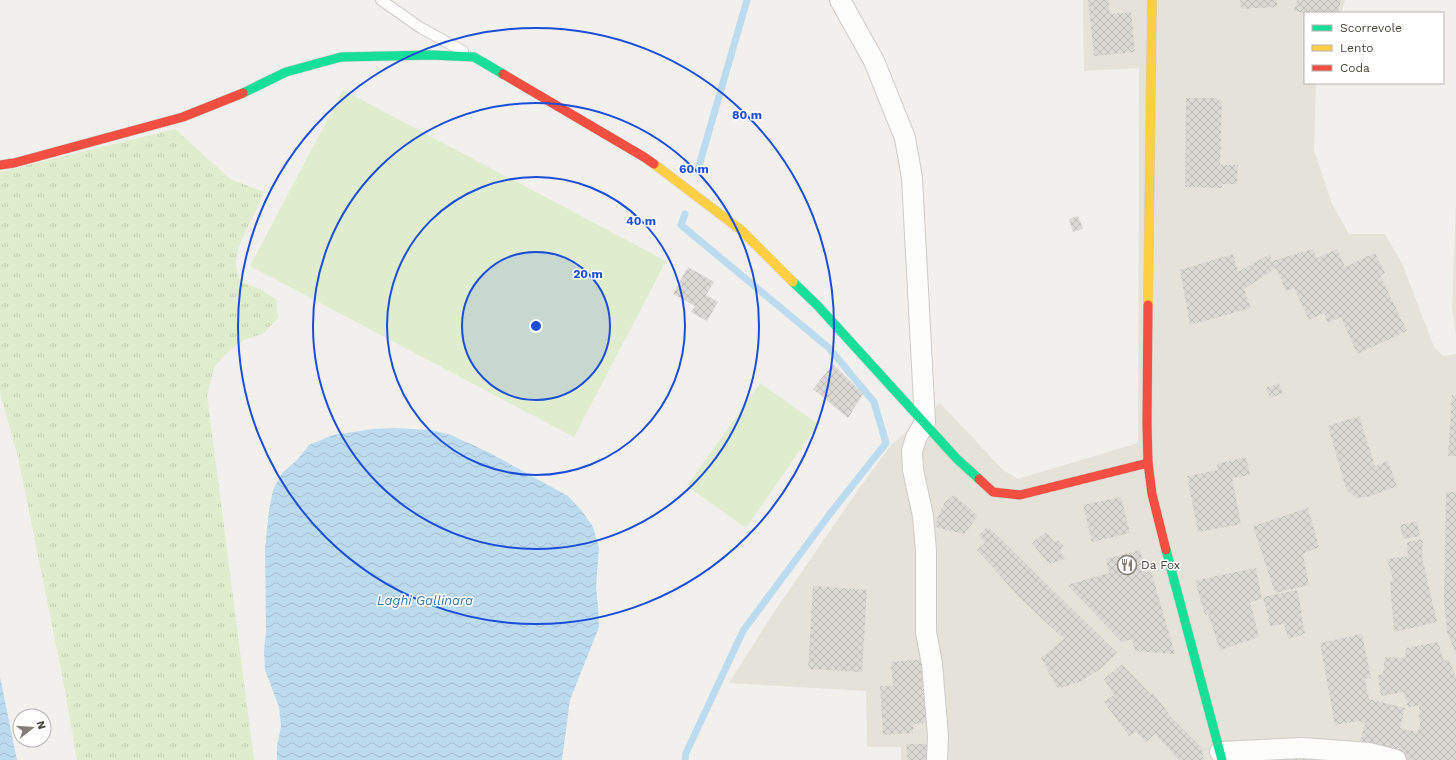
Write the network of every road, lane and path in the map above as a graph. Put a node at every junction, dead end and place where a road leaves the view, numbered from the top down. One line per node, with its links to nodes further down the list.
1 (381, 0): 4 (lane)
2 (840, 0): 6 (street)
3 (1152, 0): 7 (street)
4 (474, 57): 5 (street); 6 (street)
5 (0, 165)
6 (925, 422): 7 (street); 9 (street)
7 (1148, 463): 8 (street)
8 (1221, 756): 10 (street)
9 (937, 760)
10 (1396, 760)

